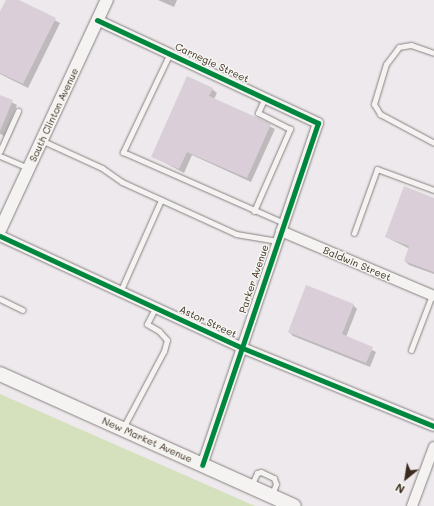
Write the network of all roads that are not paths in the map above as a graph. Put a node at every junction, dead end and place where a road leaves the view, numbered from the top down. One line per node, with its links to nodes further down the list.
1 (106, 0): 2 (street, South Clinton Avenue)
2 (97, 20): 3 (street, Carnegie Street); 8 (street, South Clinton Avenue)
3 (170, 53): 5 (street, Carnegie Street); 15 (lane)
4 (434, 53): 9 (lane)
5 (265, 97): 7 (street, Carnegie Street); 15 (lane)
6 (18, 111): 10 (lane)
7 (318, 123): 17 (street, Parker Avenue)
8 (42, 140): 12 (street, South Clinton Avenue); 14 (lane)
9 (434, 143)
10 (0, 151)
11 (0, 156): 12 (lane)
12 (29, 168): 16 (street, South Clinton Avenue)
13 (434, 190): 18 (lane)
14 (161, 200): 17 (lane); 20 (lane)
15 (254, 210): 17 (lane)
16 (0, 230)
17 (280, 232): 21 (street, Baldwin Street); 25 (street, Parker Avenue)
18 (354, 233)
19 (0, 236): 20 (street, Astor Street)
20 (120, 292): 23 (street, Astor Street)
21 (433, 296): 26 (lane)
22 (0, 299): 24 (lane)
23 (155, 308): 25 (street, Astor Street); 29 (lane)
24 (23, 310)
25 (240, 347): 28 (street, Astor Street); 31 (street, Parker Avenue)
26 (411, 350)
27 (0, 374): 29 (main road, New Market Avenue)
28 (434, 426)
29 (122, 429): 31 (main road, New Market Avenue)
30 (434, 447): 33 (street)
31 (202, 465): 32 (main road, New Market Avenue)
32 (294, 506)
33 (412, 506)

